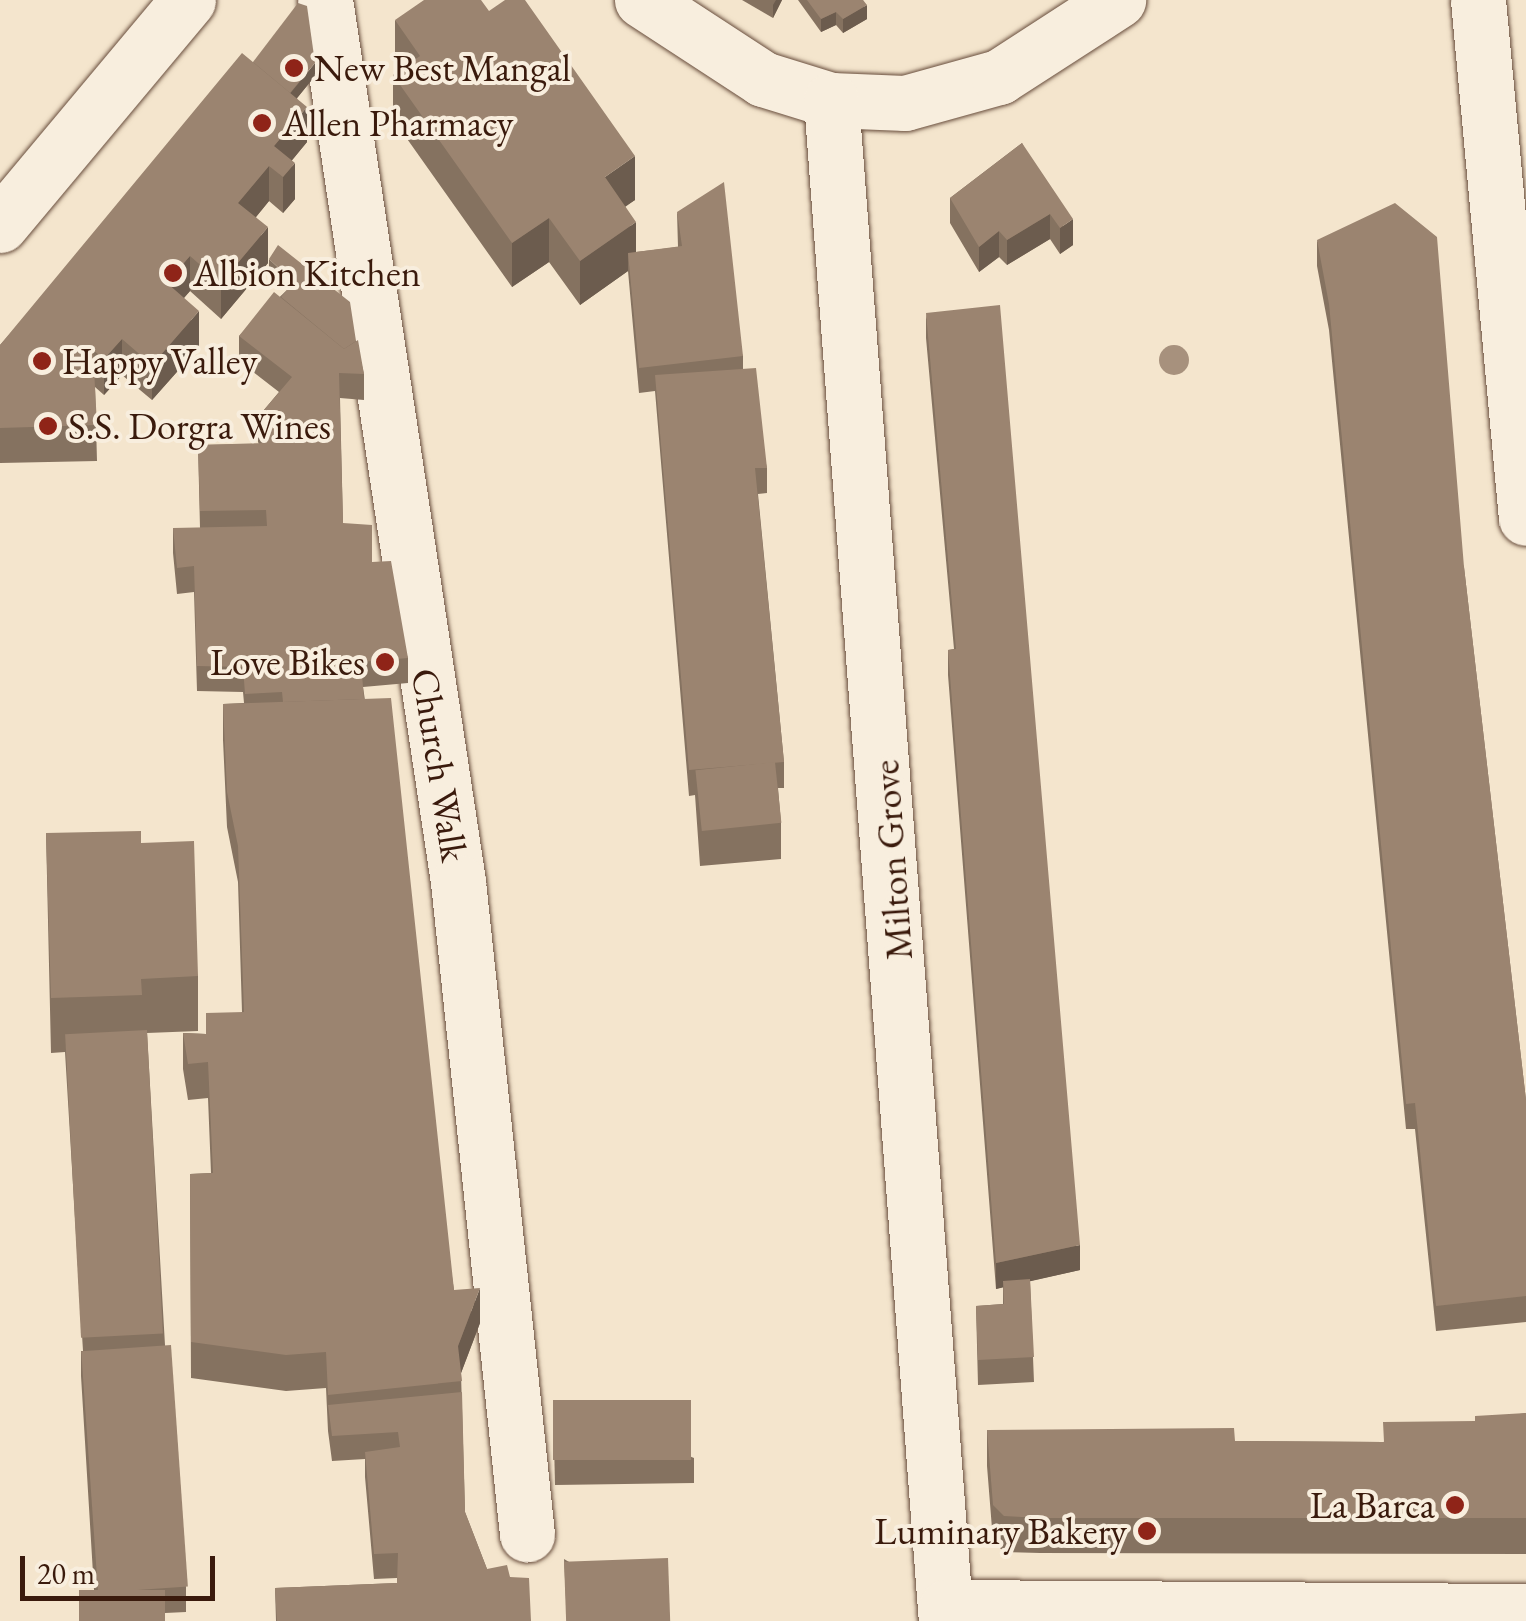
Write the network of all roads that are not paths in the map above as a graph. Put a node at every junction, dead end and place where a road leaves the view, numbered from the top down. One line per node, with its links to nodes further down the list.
1 (188, 0): 7 (street)
2 (324, 0): 9 (street, Church Walk)
3 (642, 0): 6 (street)
4 (1118, 0): 6 (street)
5 (1478, 0): 8 (street)
6 (831, 100): 11 (street, Milton Grove)
7 (0, 225)
8 (1526, 518)
9 (526, 1534)
10 (1526, 1611): 11 (street)
11 (946, 1614)

